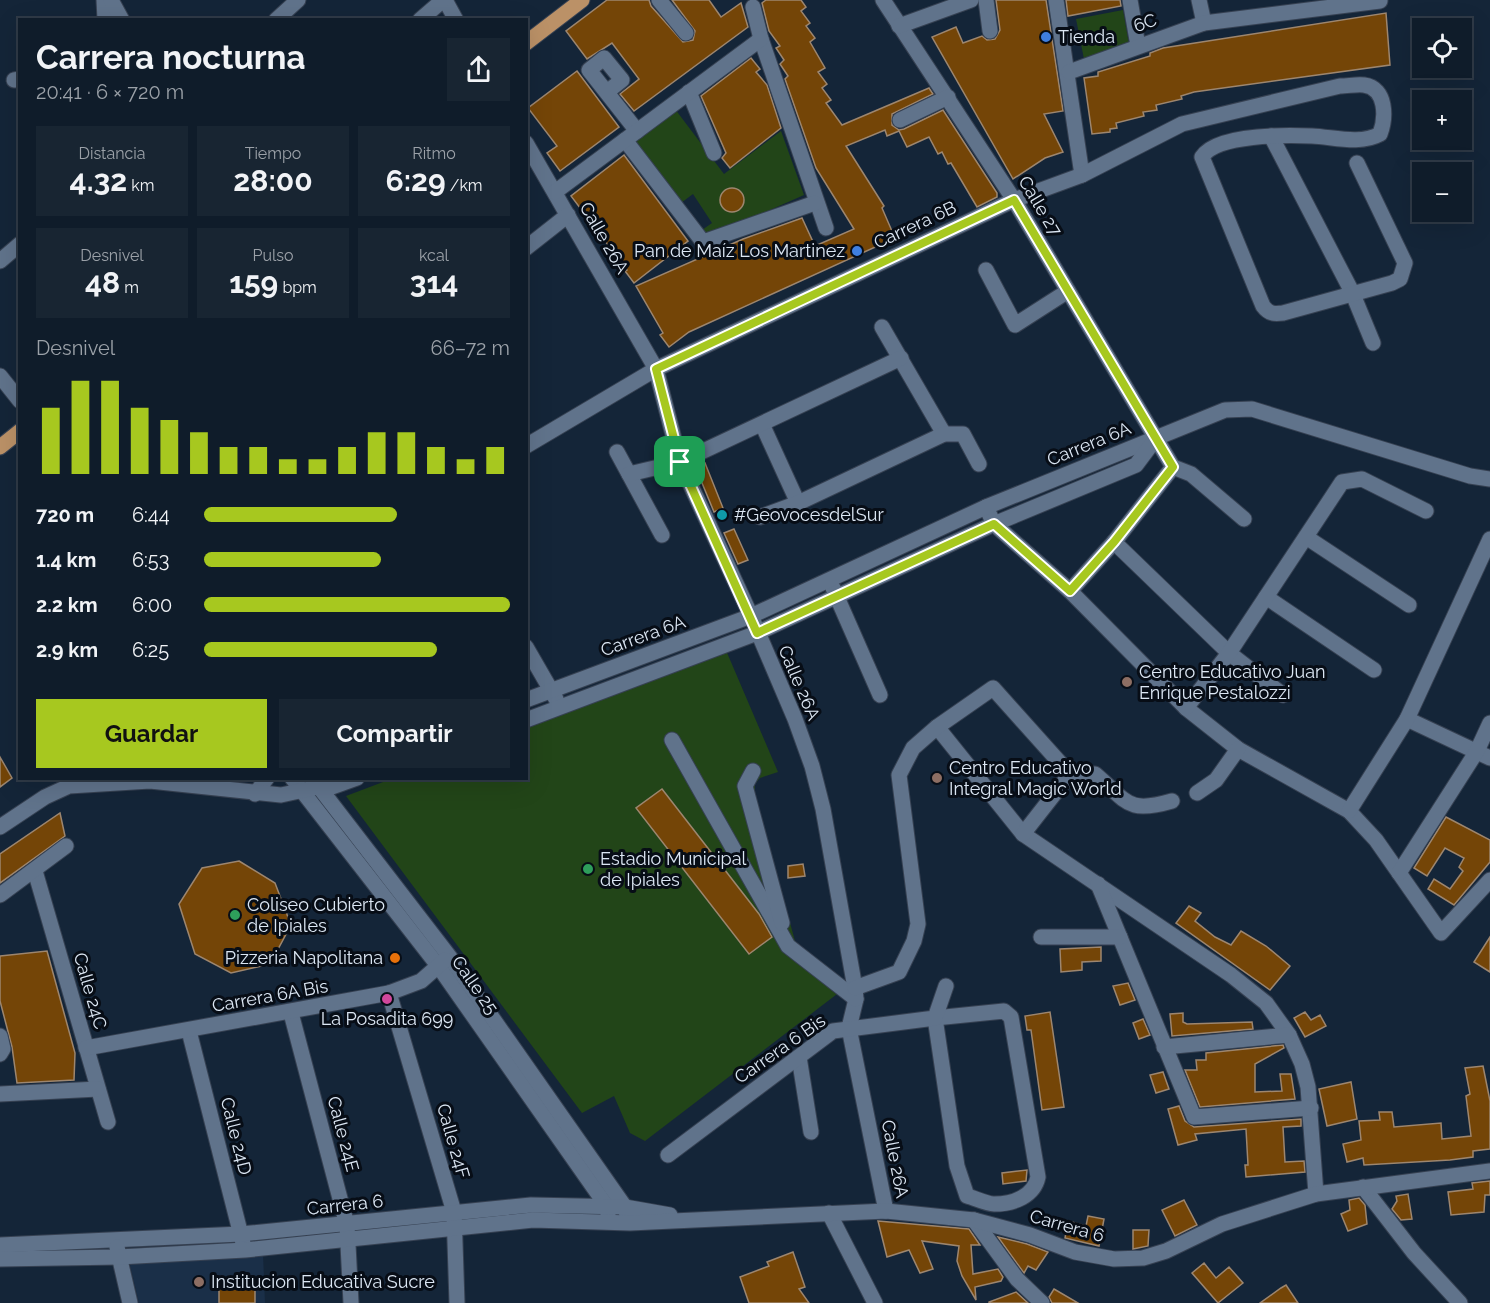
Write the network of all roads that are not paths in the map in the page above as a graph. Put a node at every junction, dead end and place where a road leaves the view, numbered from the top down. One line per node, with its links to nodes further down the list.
1 (104, 0): 15 (street)
2 (111, 0): 16 (street)
3 (298, 0): 17 (street)
4 (444, 0): 18 (street); 19 (street)
5 (582, 0): 25 (main road)
6 (659, 0): 23 (street)
7 (883, 0): 21 (street, Calle 27)
8 (971, 0): 21 (street)
9 (986, 0): 22 (street)
10 (1056, 0): 27 (street)
11 (1130, 0): 26 (street)
12 (1199, 0): 20 (street)
13 (1380, 2): 20 (street, 6C)
14 (753, 7): 24 (street)
15 (105, 18)
16 (121, 18)
17 (278, 18)
18 (422, 18)
19 (455, 18)
20 (1204, 23): 26 (street, 6C)
21 (899, 26): 30 (street, Calle 27)
22 (990, 31)
23 (686, 33)
24 (761, 39): 29 (street); 40 (street)
25 (528, 42)
26 (1138, 46): 27 (street, 6C)
27 (1069, 72): 37 (street)
28 (607, 92): 32 (street)
29 (689, 92): 32 (street); 35 (street)
30 (948, 97): 31 (street); 39 (street, Calle 27)
31 (900, 120)
32 (631, 135): 38 (street); 40 (street)
33 (1271, 136): 37 (street, Carrera 6B); 48 (street); 48 (street)
34 (528, 145): 38 (street, Calle 26A)
35 (714, 153)
36 (1357, 163): 48 (street)
37 (1082, 175): 39 (street, Carrera 6B)
38 (555, 192): 41 (street, Calle 26A)
39 (1014, 200): 47 (street, Calle 27); 52 (street, Carrera 6B)
40 (815, 202): 42 (street)
41 (568, 215): 44 (street); 52 (street, Calle 26A)
42 (826, 228)
43 (18, 246): 45 (street)
44 (528, 246)
45 (0, 261)
46 (986, 270): 47 (street)
47 (1068, 291): 58 (street, Calle 27)
48 (1352, 292): 50 (street)
49 (882, 327): 51 (street)
50 (1373, 343)
51 (901, 358): 55 (street); 57 (street)
52 (656, 369): 59 (street, Carrera 6B); 62 (street, Calle 26A)
53 (0, 376): 54 (street)
54 (18, 398)
55 (762, 424): 62 (street); 67 (street)
56 (18, 432): 60 (main road)
57 (944, 434): 63 (street); 67 (street)
58 (1157, 437): 64 (street, Calle 27); 66 (street); 68 (street, Carrera 6A); 72 (street, Carrera 6A)
59 (528, 445)
60 (0, 447)
61 (617, 452): 65 (street)
62 (680, 462): 65 (street); 82 (street, Calle 26A)
63 (979, 464)
64 (1173, 467): 71 (street); 76 (street)
65 (629, 474): 73 (street)
66 (1490, 479)
67 (798, 503): 70 (street)
68 (986, 507): 72 (street); 77 (street, Carrera 6A)
69 (1426, 511): 74 (street)
70 (759, 517)
71 (1244, 519)
72 (994, 524): 78 (street); 79 (street, Carrera 6A)
73 (662, 535)
74 (1306, 537): 80 (street); 81 (street)
75 (1490, 539): 94 (street)
76 (1114, 542): 78 (street); 85 (street)
77 (830, 578): 79 (street); 82 (street, Carrera 6A)
78 (1070, 591): 91 (street)
79 (836, 597): 83 (street, Carrera 6A); 89 (street)
80 (1266, 597): 85 (street); 86 (street)
81 (1409, 605)
82 (751, 616): 83 (street, Calle 26A); 87 (street, Carrera 6A)
83 (757, 633): 92 (street, Carrera 6A); 125 (street, Calle 26A)
84 (528, 650): 87 (street)
85 (1229, 653): 88 (street); 91 (street)
86 (1374, 670)
87 (553, 690): 90 (street, Carrera 6A); 92 (street)
88 (1283, 695)
89 (880, 696)
90 (528, 699)
91 (1186, 708): 98 (street)
92 (559, 709): 93 (street, Carrera 6A)
93 (528, 719)
94 (1407, 719): 99 (street); 110 (street)
95 (1490, 723): 99 (street)
96 (937, 728): 101 (street); 112 (street); 125 (street)
97 (672, 740): 121 (street)
98 (1238, 749): 107 (street); 110 (street)
99 (1483, 755): 115 (street)
100 (753, 771): 121 (street)
101 (1070, 774): 109 (street); 112 (street)
102 (266, 780): 108 (street)
103 (293, 780): 106 (street, Calle 25)
104 (351, 780): 105 (street)
105 (317, 781): 106 (street); 122 (street, Calle 25)
106 (302, 792): 108 (street); 122 (street, Calle 25)
107 (1197, 793)
108 (255, 794): 111 (street)
109 (1172, 801)
110 (1349, 811): 115 (street)
111 (0, 827)
112 (1023, 834): 116 (street)
113 (66, 846): 114 (street)
114 (35, 871): 118 (street); 133 (street, Calle 24C)
115 (1399, 873): 117 (street)
116 (1098, 884): 120 (street); 130 (street)
117 (1488, 886)
118 (0, 895)
119 (1041, 937): 120 (street)
120 (1120, 937): 132 (street)
121 (788, 946): 125 (street)
122 (444, 961): 124 (street, Carrera 6A Bis); 145 (street, Calle 25); 149 (street, Calle 25)
123 (946, 986): 127 (street)
124 (389, 993): 126 (street, Carrera 6A Bis); 147 (street, Calle 24F)
125 (855, 994): 128 (street, Calle 26A)
126 (291, 1013): 129 (street, Carrera 6A Bis); 153 (street, Calle 24E)
127 (934, 1018): 127 (street, Carrera 6 Bis); 128 (street, Carrera 6 Bis)
128 (849, 1028): 135 (street, Carrera 6 Bis); 146 (street, Calle 26A)
129 (189, 1030): 133 (street, Carrera 6A Bis); 155 (street, Calle 24D)
130 (1288, 1035): 132 (street); 138 (street)
131 (0, 1036): 134 (street)
132 (1164, 1047): 138 (street)
133 (86, 1048): 136 (street, Calle 24C)
134 (0, 1054)
135 (799, 1057): 140 (street); 141 (street, Carrera 6 Bis)
136 (98, 1089): 137 (street); 139 (street, Calle 24C)
137 (0, 1094)
138 (1311, 1108): 144 (street)
139 (108, 1122)
140 (811, 1132)
141 (668, 1155)
142 (1490, 1171): 143 (street, Carrera 6)
143 (1363, 1187): 144 (street, Carrera 6); 167 (street)
144 (1316, 1194): 151 (street, Carrera 6)
145 (625, 1207): 149 (street, Carrera 6); 150 (street, Carrera 6); 152 (street, Calle 25)
146 (886, 1211): 148 (street, Carrera 6); 151 (street, Carrera 6)
147 (454, 1212): 149 (street, Carrera 6); 153 (street, Carrera 6); 154 (street, Calle 24F)
148 (829, 1213): 150 (street, Carrera 6); 162 (street)
149 (609, 1216): 152 (street, Carrera 6); 154 (street, Carrera 6)
150 (693, 1218): 152 (street, Carrera 6)
151 (974, 1220): 166 (street)
152 (630, 1224)
153 (347, 1225): 155 (street, Carrera 6); 157 (street, Calle 24E)
154 (456, 1229): 157 (street, Carrera 6); 165 (street, Calle 24F)
155 (241, 1234): 156 (street, Carrera 6); 159 (street, Calle 24D)
156 (116, 1241): 158 (street, Carrera 6); 160 (street)
157 (350, 1241): 159 (street, Carrera 6); 164 (street, Calle 24E)
158 (0, 1245)
159 (245, 1250): 160 (street, Carrera 6)
160 (119, 1257): 161 (street, Carrera 6); 163 (street)
161 (0, 1259)
162 (876, 1301)
163 (130, 1303)
164 (351, 1303)
165 (457, 1303)
166 (1042, 1303)
167 (1460, 1303)

